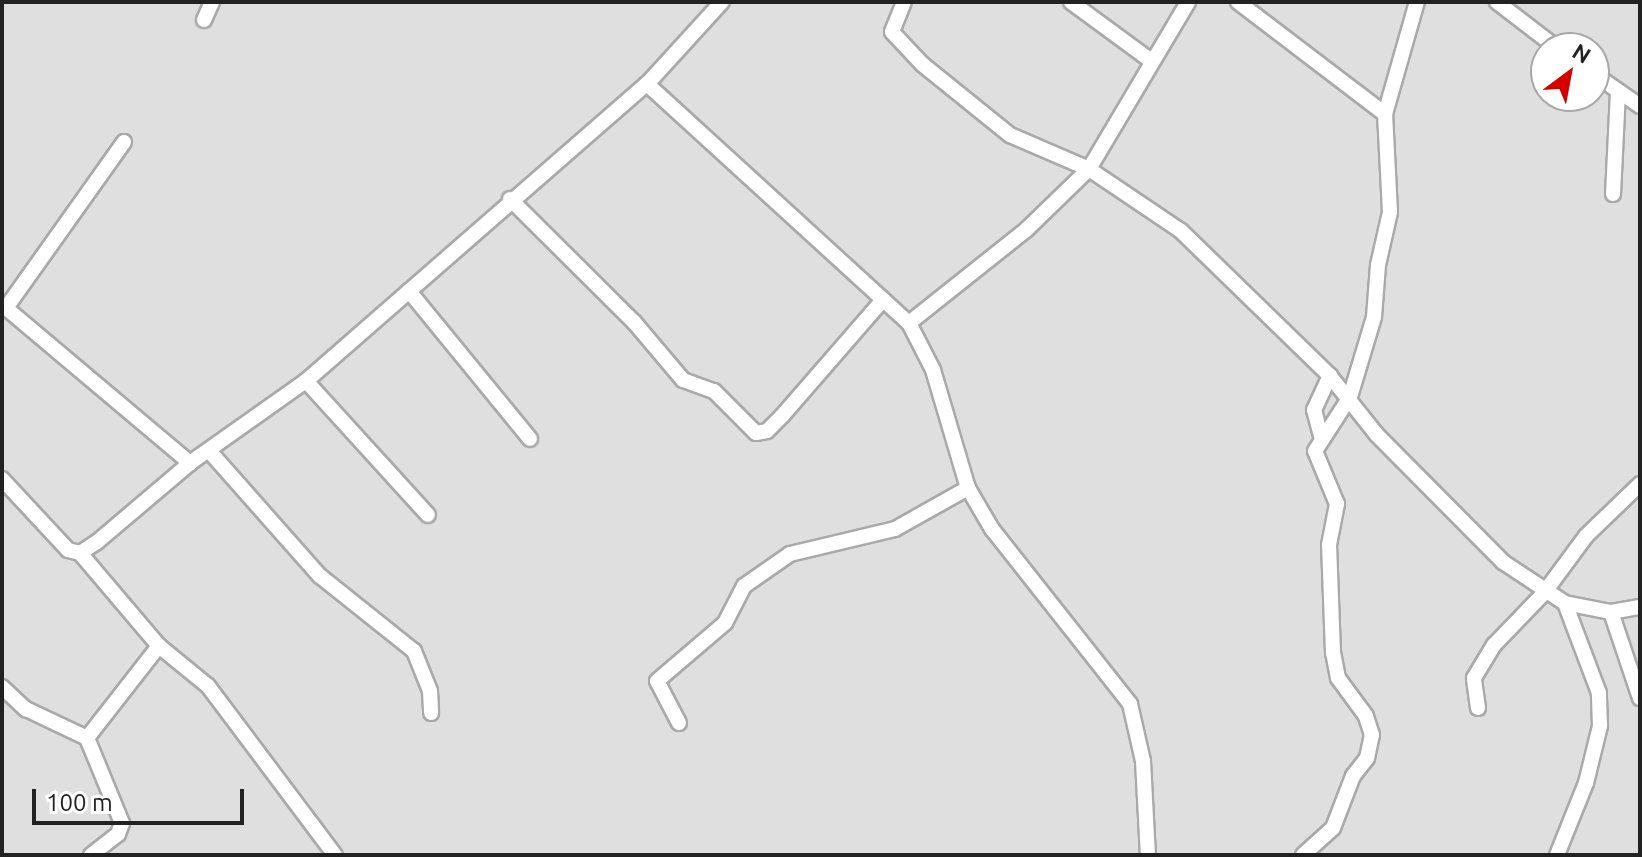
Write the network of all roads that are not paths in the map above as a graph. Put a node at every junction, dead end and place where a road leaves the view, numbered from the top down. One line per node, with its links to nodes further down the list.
1 (212, 2): 9 (street)
2 (722, 2): 12 (street)
3 (904, 2): 18 (street)
4 (1071, 2): 11 (street)
5 (1188, 2): 11 (street)
6 (1238, 2): 16 (street)
7 (1417, 2): 16 (street)
8 (1497, 2): 10 (street)
9 (204, 20)
10 (1536, 32)
11 (1150, 60): 18 (street)
12 (647, 84): 20 (street); 22 (street)
13 (1610, 87): 14 (street)
14 (1618, 93): 15 (street); 19 (street)
15 (1640, 106)
16 (1385, 114): 26 (street)
17 (124, 142): 30 (street)
18 (1089, 169): 23 (street); 24 (street)
19 (1613, 194)
20 (510, 199): 21 (street); 22 (street)
21 (409, 291): 25 (street); 28 (street)
22 (883, 300): 23 (street)
23 (909, 323): 33 (street)
24 (1330, 376): 26 (street); 27 (street)
25 (306, 381): 29 (street); 34 (street)
26 (1350, 397): 27 (street); 36 (street)
27 (1321, 436): 47 (street)
28 (530, 439)
29 (211, 453): 30 (street); 44 (street)
30 (190, 463): 35 (street)
31 (2, 479): 35 (street)
32 (1640, 484): 36 (street)
33 (968, 488): 45 (street); 50 (street)
34 (428, 515)
35 (80, 553): 40 (street)
36 (1544, 593): 37 (street); 43 (street)
37 (1565, 603): 39 (street); 53 (street)
38 (1640, 607): 39 (street)
39 (1611, 612): 42 (street)
40 (159, 646): 46 (street); 49 (street)
41 (2, 687): 46 (street)
42 (1640, 698)
43 (1478, 708)
44 (431, 713)
45 (679, 723)
46 (87, 738): 48 (street)
47 (1333, 828): 51 (street); 52 (street)
48 (91, 855)
49 (335, 855)
50 (1148, 855)
51 (1303, 855)
52 (1326, 855)
53 (1557, 855)

